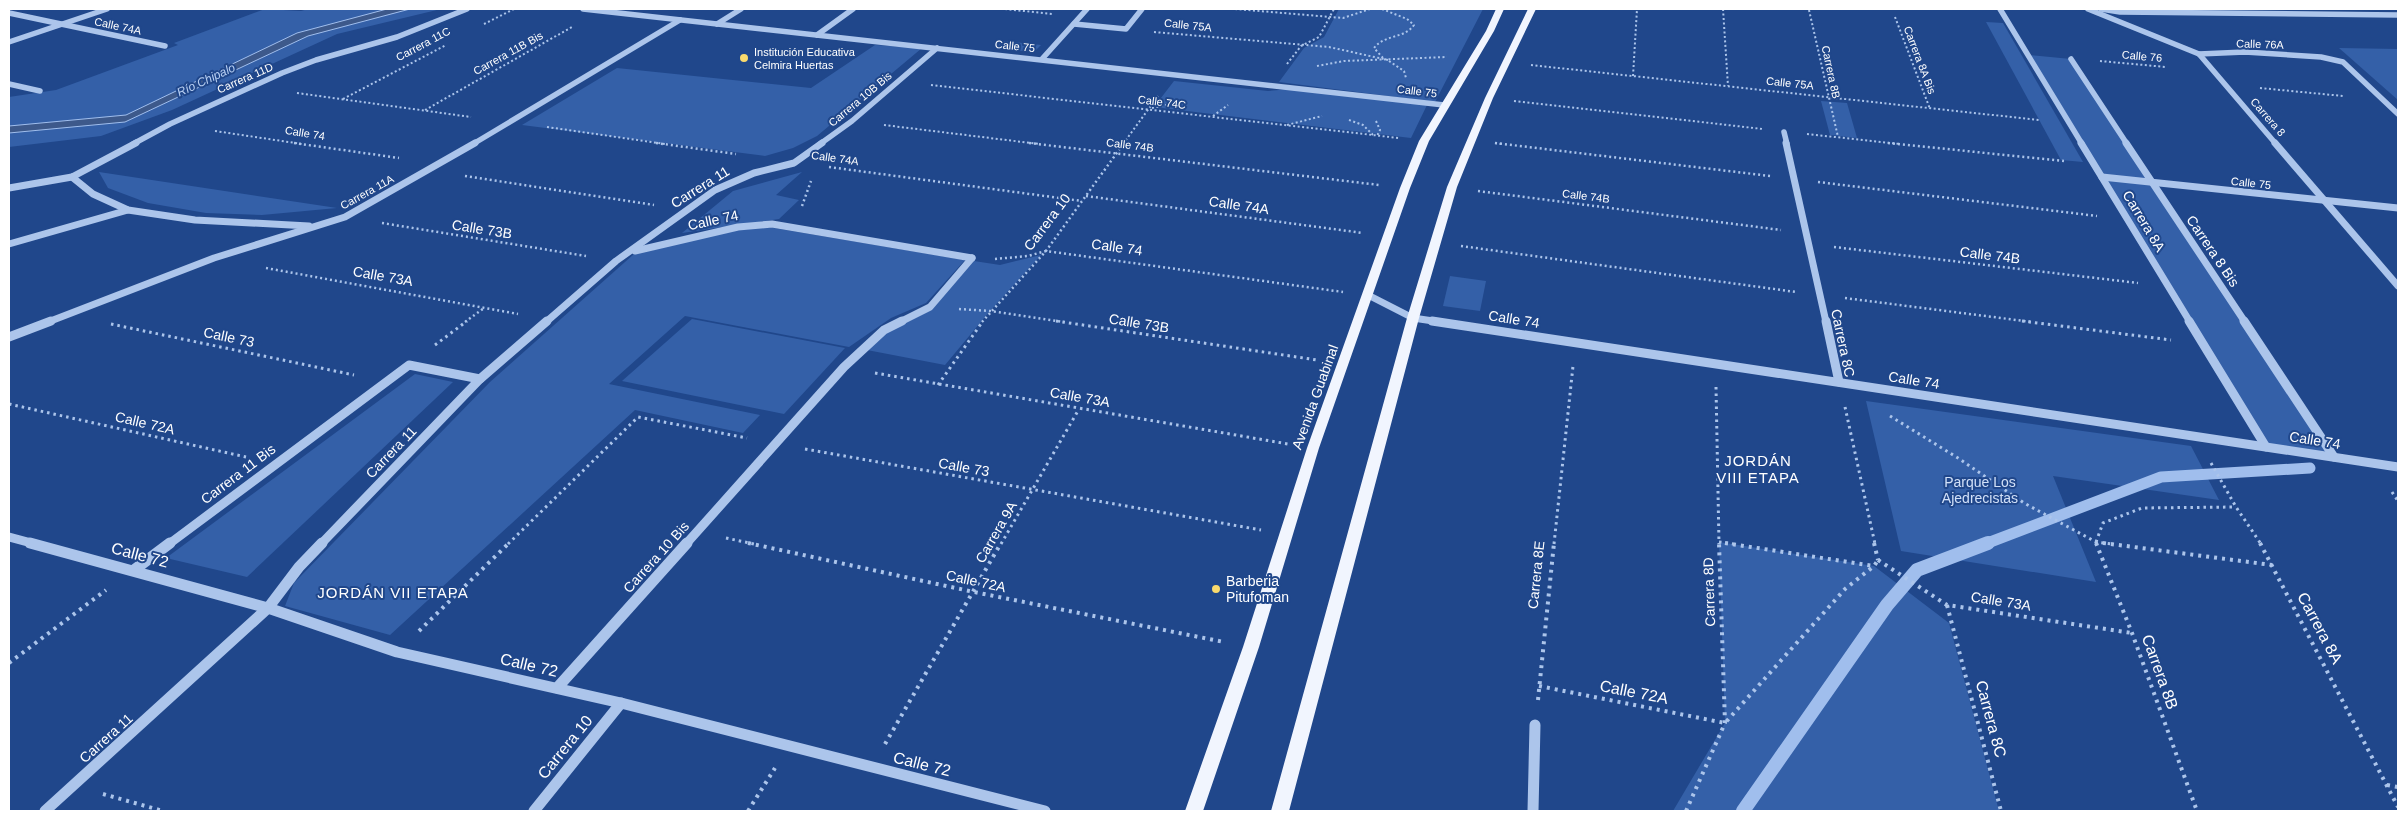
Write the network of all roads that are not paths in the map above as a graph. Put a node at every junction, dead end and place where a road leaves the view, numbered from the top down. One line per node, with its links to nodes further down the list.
1 (107, 9): 20 (street)
2 (468, 9): 36 (street, Carrera 11D)
3 (583, 9): 17 (street, Calle 75)
4 (740, 9): 18 (street)
5 (853, 9): 21 (street)
6 (1087, 9): 19 (street)
7 (1142, 9): 19 (street)
8 (1500, 9): 31 (main road, Avenida Guabinal)
9 (1532, 9): 47 (main road)
10 (2000, 9): 35 (street, Carrera 8A)
11 (2088, 9): 25 (street)
12 (2101, 9): 15 (street)
13 (2138, 9): 15 (street)
14 (9, 13): 20 (street, Calle 74A)
15 (2144, 13): 16 (street)
16 (2398, 14)
17 (680, 20): 18 (street, Calle 75); 42 (street, Carrera 11A)
18 (717, 24): 21 (street, Calle 75)
19 (1074, 24): 28 (street)
20 (60, 25): 22 (street); 23 (street, Calle 74A)
21 (817, 35): 24 (street, Calle 75)
22 (9, 42)
23 (165, 46)
24 (936, 48): 28 (street, Calle 75); 34 (street, Carrera 10B Bis)
25 (2199, 54): 26 (street, Calle 76A); 39 (street, Carrera 8)
26 (2321, 57): 32 (street)
27 (2071, 58): 37 (street, Carrera 8 Bis)
28 (1042, 59): 31 (street, Calle 75)
29 (9, 84): 30 (street)
30 (40, 91)
31 (1444, 105): 46 (main road, Avenida Guabinal)
32 (2398, 114)
33 (1784, 132): 50 (street, Carrera 8C)
34 (794, 163): 44 (street, Carrera 11)
35 (2102, 177): 37 (street, Calle 75); 52 (street, Carrera 8A)
36 (72, 178): 38 (street, Carrera 11D); 41 (street)
37 (2153, 182): 39 (street, Calle 75); 53 (street, Carrera 8 Bis)
38 (9, 188)
39 (2326, 201): 40 (street, Calle 75); 45 (street, Carrera 8)
40 (2398, 208)
41 (128, 210): 42 (street); 43 (street)
42 (316, 226): 48 (street, Carrera 11A)
43 (9, 244)
44 (631, 252): 49 (street, Carrera 11); 51 (street, Calle 74)
45 (2398, 286)
46 (1368, 296): 47 (street, Calle 74); 64 (main road, Avenida Guabinal)
47 (1413, 318): 50 (street, Calle 74); 65 (main road)
48 (9, 337)
49 (480, 379): 56 (street, Carrera 11 Bis); 57 (street, Carrera 11)
50 (1839, 382): 52 (street, Calle 74)
51 (775, 444): 58 (street, Carrera 10 Bis)
52 (2266, 447): 53 (street, Calle 74)
53 (2334, 457): 54 (street, Calle 74)
54 (2398, 467)
55 (9, 537): 56 (street, Calle 72)
56 (134, 570): 57 (street, Calle 72)
57 (268, 608): 58 (street, Calle 72); 61 (street, Carrera 11)
58 (557, 688): 59 (street, Calle 72)
59 (621, 703): 62 (street, Carrera 10); 63 (street, Calle 72)
60 (1536, 725): 66 (street)
61 (45, 811)
62 (534, 811)
63 (1045, 811)
64 (1194, 811)
65 (1280, 811)
66 (1533, 811)

